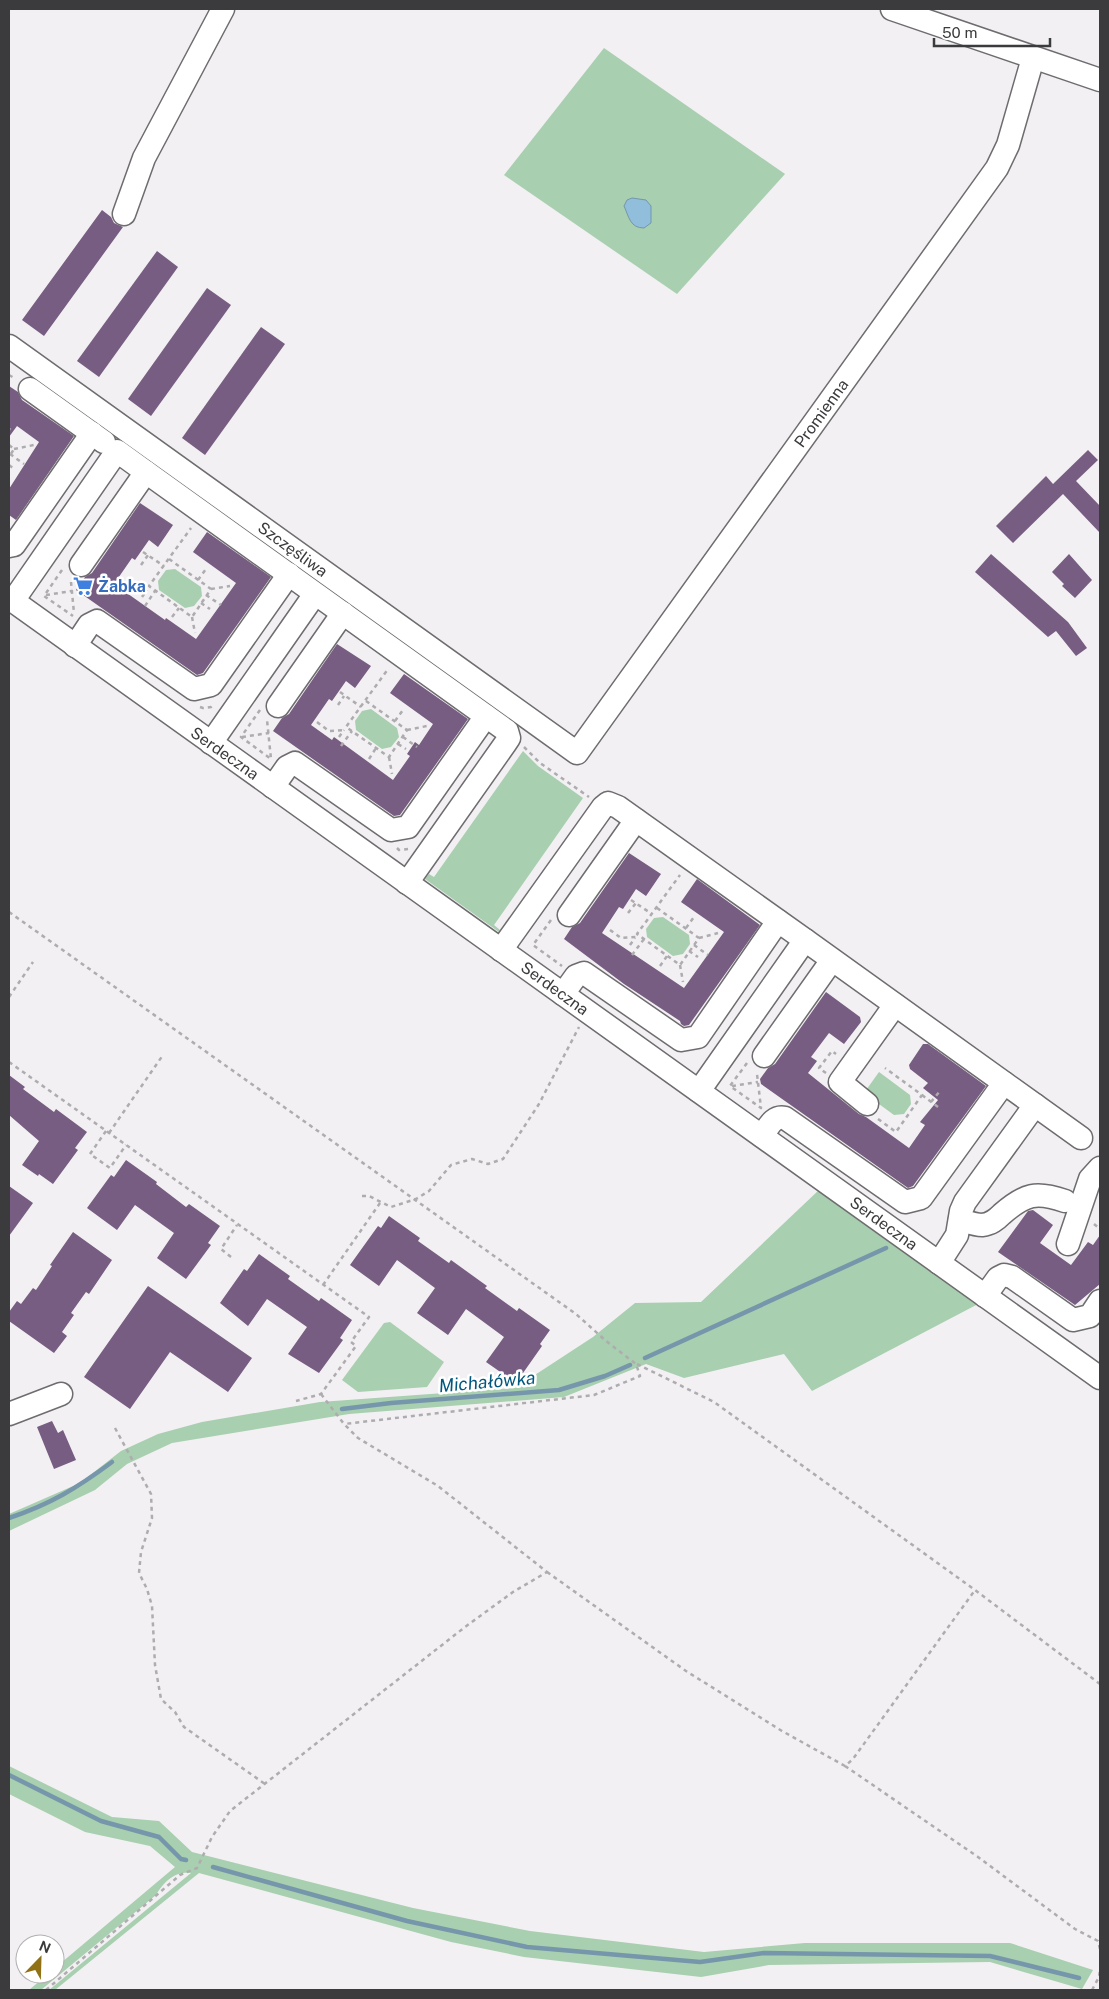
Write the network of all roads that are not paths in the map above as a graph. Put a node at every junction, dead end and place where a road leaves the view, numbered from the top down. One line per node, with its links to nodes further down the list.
1 (223, 9): 5 (street)
2 (892, 9): 3 (street)
3 (1033, 58): 4 (street); 21 (street, Promienna)
4 (1100, 80)
5 (124, 214)
6 (9, 346): 21 (street, Szczęśliwa)
7 (30, 389): 8 (street)
8 (92, 434): 9 (street); 11 (street)
9 (117, 451): 10 (street); 15 (street)
10 (146, 472): 12 (street); 13 (street)
11 (9, 546)
12 (81, 565)
13 (288, 574): 14 (street); 17 (street)
14 (316, 594): 16 (street); 20 (street)
15 (11, 600): 17 (street, Serdeczna)
16 (343, 614): 18 (street); 19 (street)
17 (75, 646): 20 (street, Serdeczna)
18 (278, 706)
19 (486, 716): 22 (street); 24 (street)
20 (211, 743): 22 (street, Serdeczna)
21 (577, 753)
22 (276, 771): 24 (street, Serdeczna)
23 (636, 820): 25 (street); 26 (street); 28 (street)
24 (407, 883): 28 (street, Serdeczna)
25 (562, 915)
26 (778, 921): 27 (street); 30 (street)
27 (805, 940): 29 (street); 34 (street)
28 (501, 950): 30 (street, Serdeczna)
29 (832, 960): 31 (street); 32 (street)
30 (564, 994): 34 (street, Serdeczna)
31 (895, 1005): 33 (street); 36 (street)
32 (764, 1056)
33 (1004, 1083): 35 (street); 37 (street)
34 (699, 1091): 37 (street, Serdeczna)
35 (1035, 1105): 38 (street); 41 (street)
36 (870, 1110)
37 (762, 1136): 43 (street, Serdeczna)
38 (1082, 1138)
39 (1100, 1168): 42 (street)
40 (1065, 1201): 41 (street)
41 (960, 1220): 43 (street)
42 (1068, 1244)
43 (939, 1262): 44 (street, Serdeczna)
44 (985, 1296): 45 (street); 46 (street, Serdeczna)
45 (1100, 1301)
46 (1099, 1374)
47 (61, 1394): 48 (street)
48 (9, 1414)

